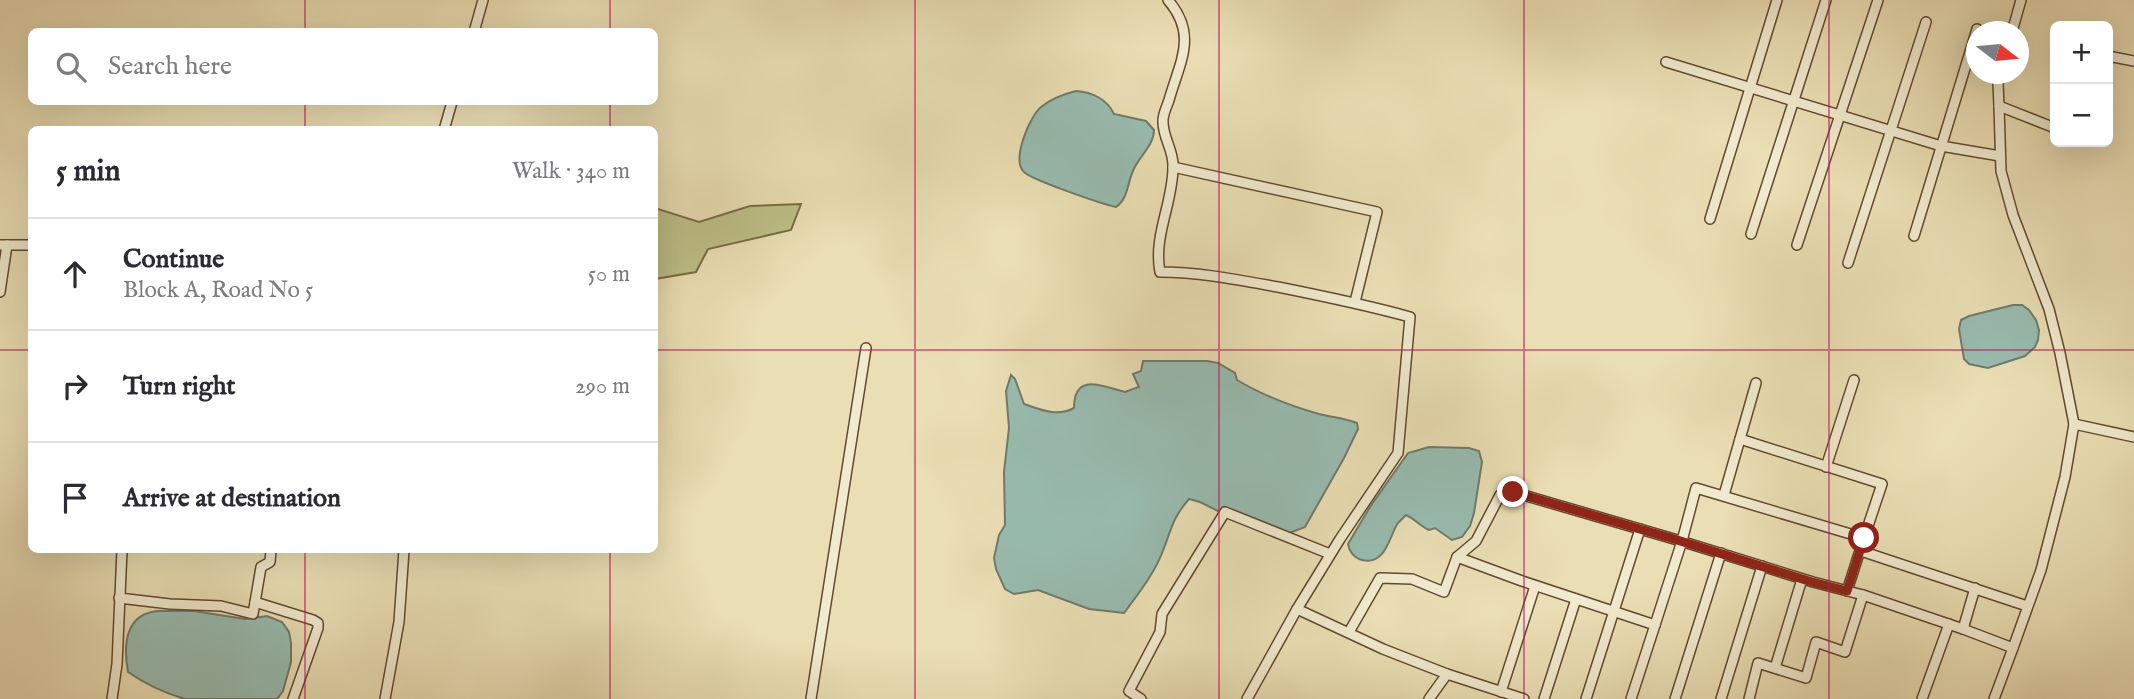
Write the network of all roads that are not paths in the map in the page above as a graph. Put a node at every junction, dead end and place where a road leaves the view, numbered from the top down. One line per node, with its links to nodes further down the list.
1 (483, 0): 9 (street)
2 (1168, 0): 25 (street)
3 (1777, 0): 15 (street)
4 (1826, 0): 16 (street)
5 (1878, 0): 19 (street)
6 (2021, 0): 7 (street)
7 (2015, 21)
8 (1926, 22): 22 (street)
9 (475, 28)
10 (2113, 57): 11 (street)
11 (2134, 61)
12 (1666, 62): 15 (street)
13 (1966, 65): 23 (street)
14 (1998, 84): 18 (street)
15 (1749, 87): 16 (street); 26 (street)
16 (1793, 101): 19 (street); 27 (street)
17 (451, 105): 20 (street)
18 (1999, 106): 21 (street); 24 (street)
19 (1840, 116): 22 (street); 31 (street)
20 (445, 126)
21 (2050, 126)
22 (1891, 131): 23 (street); 32 (street)
23 (1941, 146): 24 (street); 28 (street)
24 (2000, 156): 38 (street)
25 (1173, 167): 34 (street); 34 (street)
26 (1710, 219)
27 (1751, 234)
28 (1914, 236)
29 (4, 245): 30 (street); 33 (street)
30 (28, 245)
31 (1797, 245)
32 (1848, 263)
33 (0, 292)
34 (1355, 302): 50 (street)
35 (866, 348): 76 (street)
36 (1854, 380): 41 (street)
37 (1756, 383): 40 (street)
38 (2074, 424): 39 (street); 62 (street)
39 (2134, 437)
40 (1740, 439): 41 (street); 42 (street)
41 (1826, 467): 44 (street)
42 (1724, 495): 44 (street); 45 (street)
43 (1640, 529): 45 (street); 52 (street); 64 (street)
44 (1864, 538): 46 (street)
45 (1682, 541): 51 (street); 66 (street)
46 (1860, 551): 56 (street); 57 (street)
47 (122, 553): 59 (street)
48 (271, 553): 61 (street)
49 (404, 553): 75 (street)
50 (1330, 554): 63 (street); 77 (street)
51 (1721, 554): 53 (street); 84 (street)
52 (1457, 556): 55 (street); 68 (street)
53 (1762, 566): 54 (street); 85 (street)
54 (1802, 579): 57 (street); 70 (street)
55 (1535, 586): 60 (street); 72 (street)
56 (1975, 588): 62 (street); 67 (street)
57 (1847, 591): 58 (street)
58 (1863, 595): 65 (street); 70 (street)
59 (119, 598): 61 (street); 73 (street)
60 (1576, 599): 64 (street); 81 (street)
61 (255, 602): 74 (street)
62 (2027, 607): 69 (street)
63 (1297, 609): 68 (street); 78 (street)
64 (1613, 611): 66 (street); 82 (street)
65 (1949, 624): 67 (street); 87 (street)
66 (1655, 625): 83 (street)
67 (1963, 629): 69 (street)
68 (1349, 632): 71 (street)
69 (2013, 648): 88 (street)
70 (1775, 668): 86 (street)
71 (1447, 674): 72 (street); 79 (street)
72 (1501, 692): 80 (street)
73 (112, 699)
74 (293, 699)
75 (385, 699)
76 (811, 699)
77 (1140, 699)
78 (1247, 699)
79 (1429, 699)
80 (1524, 699)
81 (1544, 699)
82 (1586, 699)
83 (1632, 699)
84 (1675, 699)
85 (1721, 699)
86 (1749, 699)
87 (1922, 699)
88 (1994, 699)

